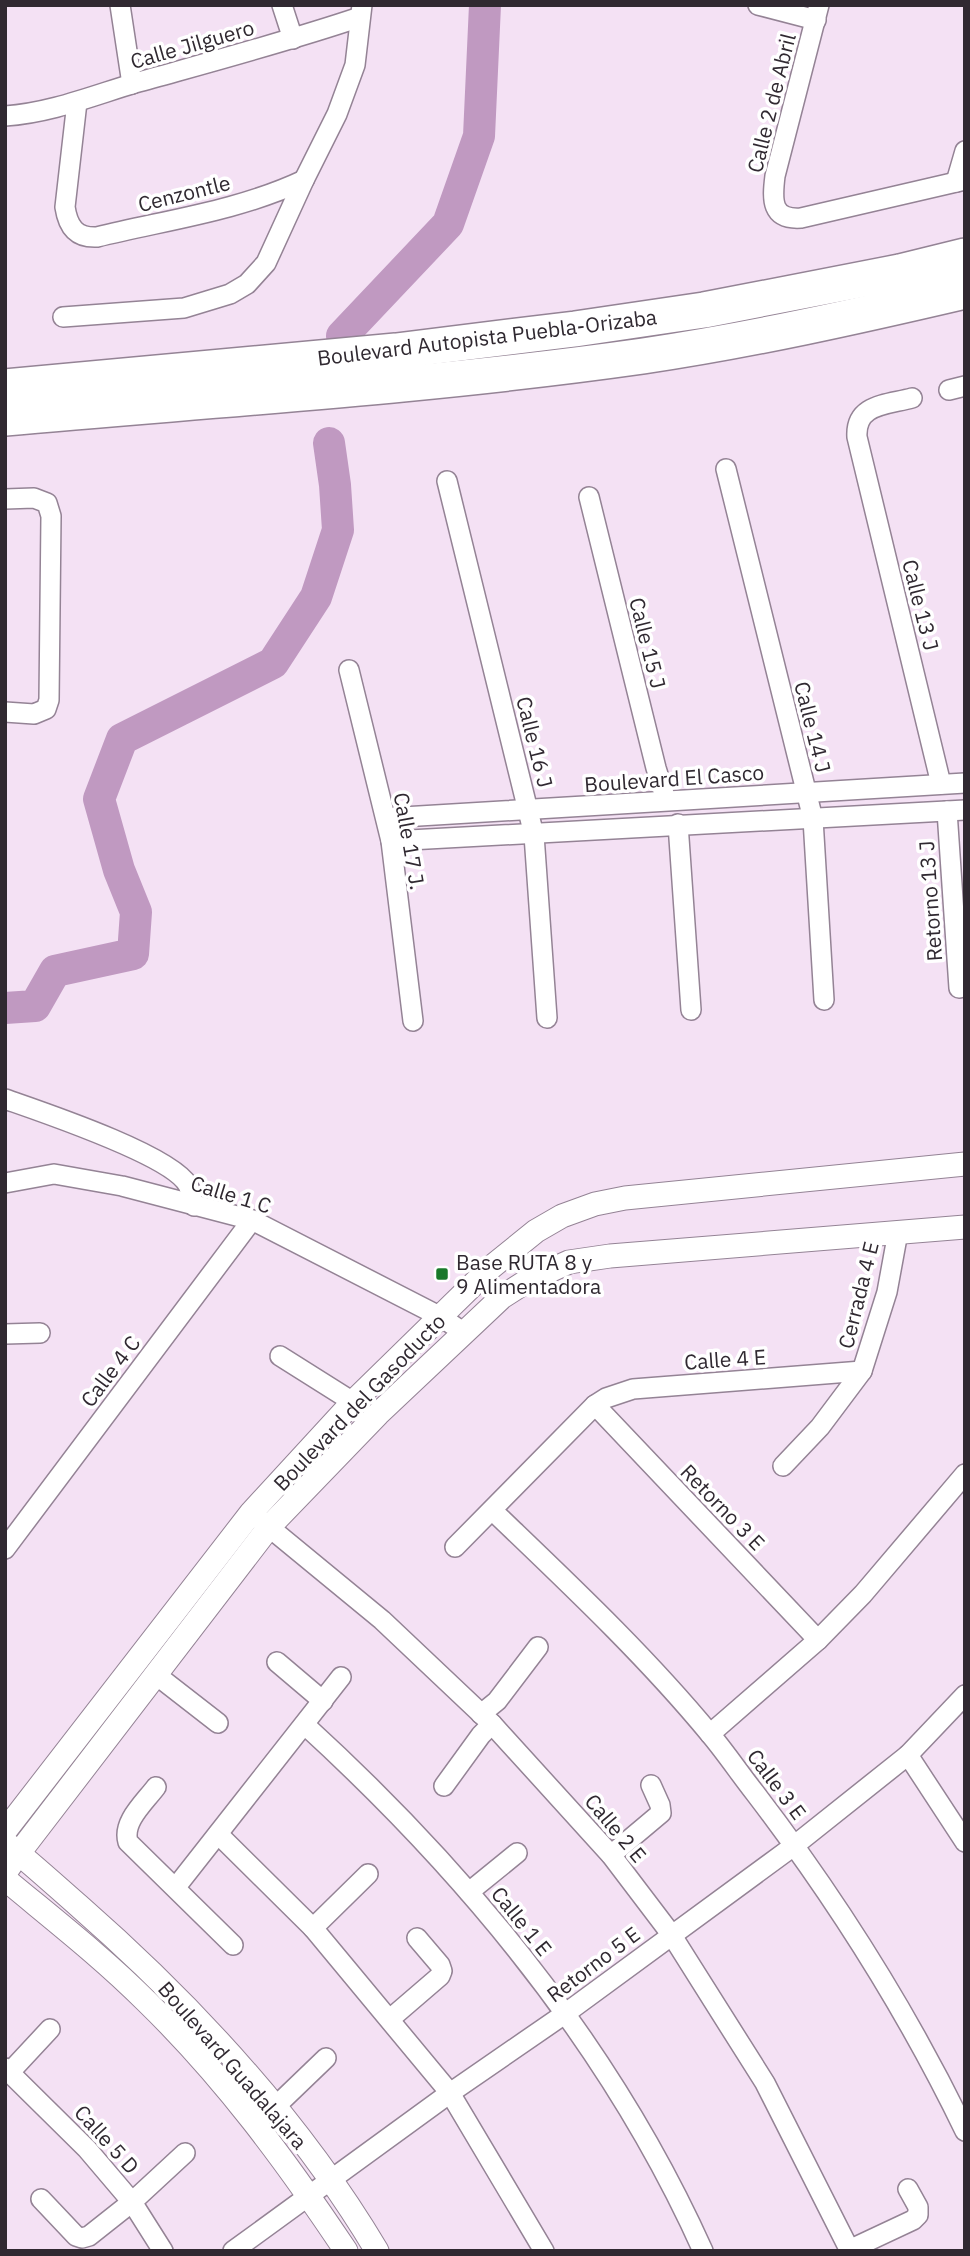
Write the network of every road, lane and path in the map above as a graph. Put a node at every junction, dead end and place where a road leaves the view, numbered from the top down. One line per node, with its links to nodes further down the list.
1 (120, 5): 7 (street)
2 (282, 5): 6 (street)
3 (758, 5): 5 (street)
4 (361, 11): 6 (street, Calle Jilguero); 11 (street)
5 (817, 13): 12 (street, Calle 2 de Abril)
6 (293, 39): 7 (street, Calle Jilguero)
7 (132, 84): 8 (street, Calle Jilguero)
8 (77, 102): 9 (street, Calle Jilguero); 11 (street, Cenzontle)
9 (5, 116)
10 (965, 151): 12 (street)
11 (304, 180): 15 (street)
12 (960, 181)
13 (965, 256): 16 (highway, Boulevard Autopista Puebla-Orizaba)
14 (965, 291): 18 (highway, Boulevard Autopista Puebla-Orizaba)
15 (63, 317)
16 (5, 387)
17 (912, 398): 26 (street, Calle 13 J)
18 (5, 418)
19 (726, 469): 27 (street, Calle 14 J)
20 (447, 481): 29 (street, Calle 16 J)
21 (589, 497): 28 (street, Calle 15 J)
22 (5, 499): 24 (street)
23 (349, 670): 31 (street, Calle 17 J.)
24 (5, 712)
25 (965, 783): 26 (street, Boulevard El Casco)
26 (941, 784): 27 (street, Boulevard El Casco)
27 (806, 793): 28 (street, Boulevard El Casco); 32 (street, Calle 14 J)
28 (666, 800): 29 (street, Boulevard El Casco)
29 (528, 811): 31 (street, Boulevard El Casco); 34 (street, Calle 16 J)
30 (956, 811): 32 (street); 36 (street, Retorno 13 J)
31 (386, 818): 35 (street, Calle 17 J.)
32 (813, 819): 33 (street); 37 (street, Calle 14 J)
33 (678, 824): 34 (street); 38 (street)
34 (534, 835): 35 (street); 39 (street, Calle 16 J)
35 (391, 841): 40 (street, Calle 17 J.)
36 (959, 988)
37 (824, 1000)
38 (691, 1010)
39 (547, 1018)
40 (414, 1021)
41 (5, 1099): 44 (street)
42 (965, 1164): 48 (street, Boulevard del Gasoducto)
43 (5, 1183): 44 (street, Calle 1 C)
44 (194, 1206): 45 (street, Calle 1 C)
45 (252, 1220): 48 (street, Calle 1 C); 61 (street, Calle 4 C)
46 (965, 1227): 47 (street, Boulevard del Gasoducto)
47 (898, 1232): 49 (street, Boulevard del Gasoducto); 53 (street, Cerrada 4 E)
48 (441, 1317): 49 (street, Calle 1 C); 54 (street, Boulevard del Gasoducto)
49 (463, 1332): 59 (street, Boulevard del Gasoducto)
50 (40, 1333): 51 (street)
51 (5, 1334)
52 (280, 1356): 54 (street)
53 (862, 1371): 55 (street, Calle 4 E); 56 (street, Cerrada 4 E)
54 (353, 1402): 59 (street, Boulevard del Gasoducto)
55 (596, 1405): 58 (street); 62 (street, Retorno 3 E)
56 (783, 1466)
57 (965, 1474): 62 (street)
58 (492, 1510): 60 (street); 72 (street, Calle 3 E)
59 (260, 1520): 65 (street, Boulevard del Gasoducto); 69 (street, Calle 2 E); 77 (street, Boulevard del Gasoducto)
60 (455, 1546)
61 (5, 1549)
62 (818, 1640): 72 (street)
63 (538, 1647): 69 (street)
64 (277, 1662): 68 (street)
65 (155, 1674): 70 (street); 81 (street, Boulevard del Gasoducto)
66 (341, 1677): 68 (street)
67 (965, 1695): 73 (street, Retorno 5 E)
68 (323, 1701): 71 (street)
69 (486, 1719): 75 (street); 83 (street, Calle 2 E)
70 (218, 1723)
71 (305, 1725): 78 (street); 87 (street, Calle 1 E)
72 (710, 1734): 80 (street, Calle 3 E)
73 (908, 1755): 79 (street); 80 (street, Retorno 5 E)
74 (651, 1785): 83 (street)
75 (444, 1786)
76 (156, 1787): 86 (street)
77 (5, 1831)
78 (218, 1833): 86 (street); 88 (street)
79 (965, 1842)
80 (795, 1845): 89 (street, Retorno 5 E); 99 (street, Calle 3 E)
81 (12, 1847): 85 (street, Boulevard del Gasoducto); 98 (street, Boulevard Guadalajara)
82 (517, 1853): 87 (street)
83 (611, 1855): 89 (street, Calle 2 E)
84 (368, 1874): 88 (street)
85 (5, 1876): 103 (street, Boulevard Guadalajara)
86 (176, 1887): 91 (street)
87 (469, 1892): 92 (street, Calle 1 E)
88 (313, 1928): 93 (street)
89 (671, 1934): 92 (street, Retorno 5 E); 106 (street, Calle 2 E)
90 (417, 1938): 93 (street)
91 (233, 1945)
92 (566, 2013): 97 (street, Retorno 5 E); 112 (street, Calle 1 E)
93 (390, 2019): 97 (street)
94 (50, 2029): 96 (street)
95 (326, 2058): 98 (street)
96 (8, 2070): 105 (street, Calle 5 D)
97 (450, 2093): 101 (street, Retorno 5 E); 111 (street)
98 (275, 2107): 101 (street, Boulevard Guadalajara)
99 (965, 2131)
100 (185, 2153): 105 (street)
101 (331, 2180): 103 (street, Retorno 5 E); 110 (street, Boulevard Guadalajara)
102 (908, 2189): 106 (street)
103 (309, 2196): 108 (street, Retorno 5 E); 109 (street, Boulevard Guadalajara)
104 (41, 2199): 105 (street)
105 (132, 2202): 107 (street, Calle 5 D)
106 (849, 2250)
107 (163, 2251)
108 (233, 2251)
109 (346, 2251)
110 (377, 2251)
111 (544, 2251)
112 (703, 2251)

